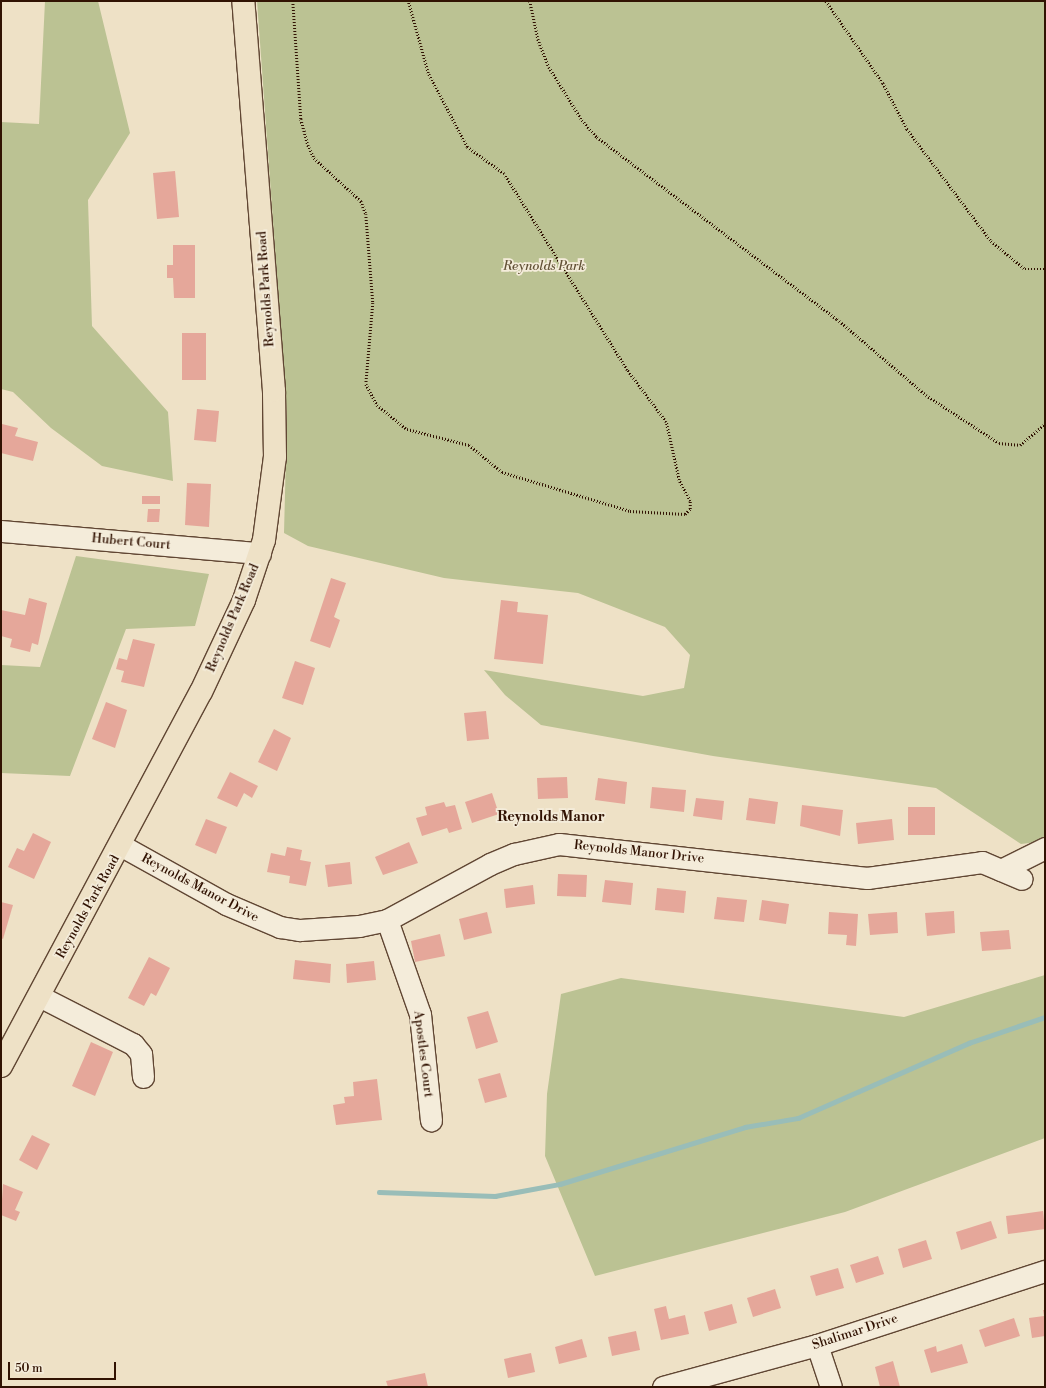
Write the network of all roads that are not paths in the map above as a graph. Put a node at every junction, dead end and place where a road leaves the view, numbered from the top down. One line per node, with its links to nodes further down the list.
1 (243, 1): 3 (main road, Reynolds Park Road)
2 (1, 531): 3 (street, Hubert Court)
3 (260, 554): 4 (main road, Reynolds Park Road)
4 (122, 846): 8 (street, Reynolds Manor Drive); 9 (main road, Reynolds Park Road)
5 (1045, 848): 6 (street)
6 (1001, 870): 7 (street, Reynolds Manor Drive); 8 (street, Reynolds Manor Drive)
7 (1022, 879)
8 (387, 920): 12 (street, Apostles Court)
9 (40, 996): 10 (main road, Reynolds Park Road); 11 (street)
10 (1, 1066)
11 (143, 1076)
12 (431, 1120)
13 (1045, 1271): 14 (street, Shalimar Drive)
14 (817, 1345): 15 (street, Shalimar Drive); 16 (street)
15 (663, 1387)
16 (831, 1387)

